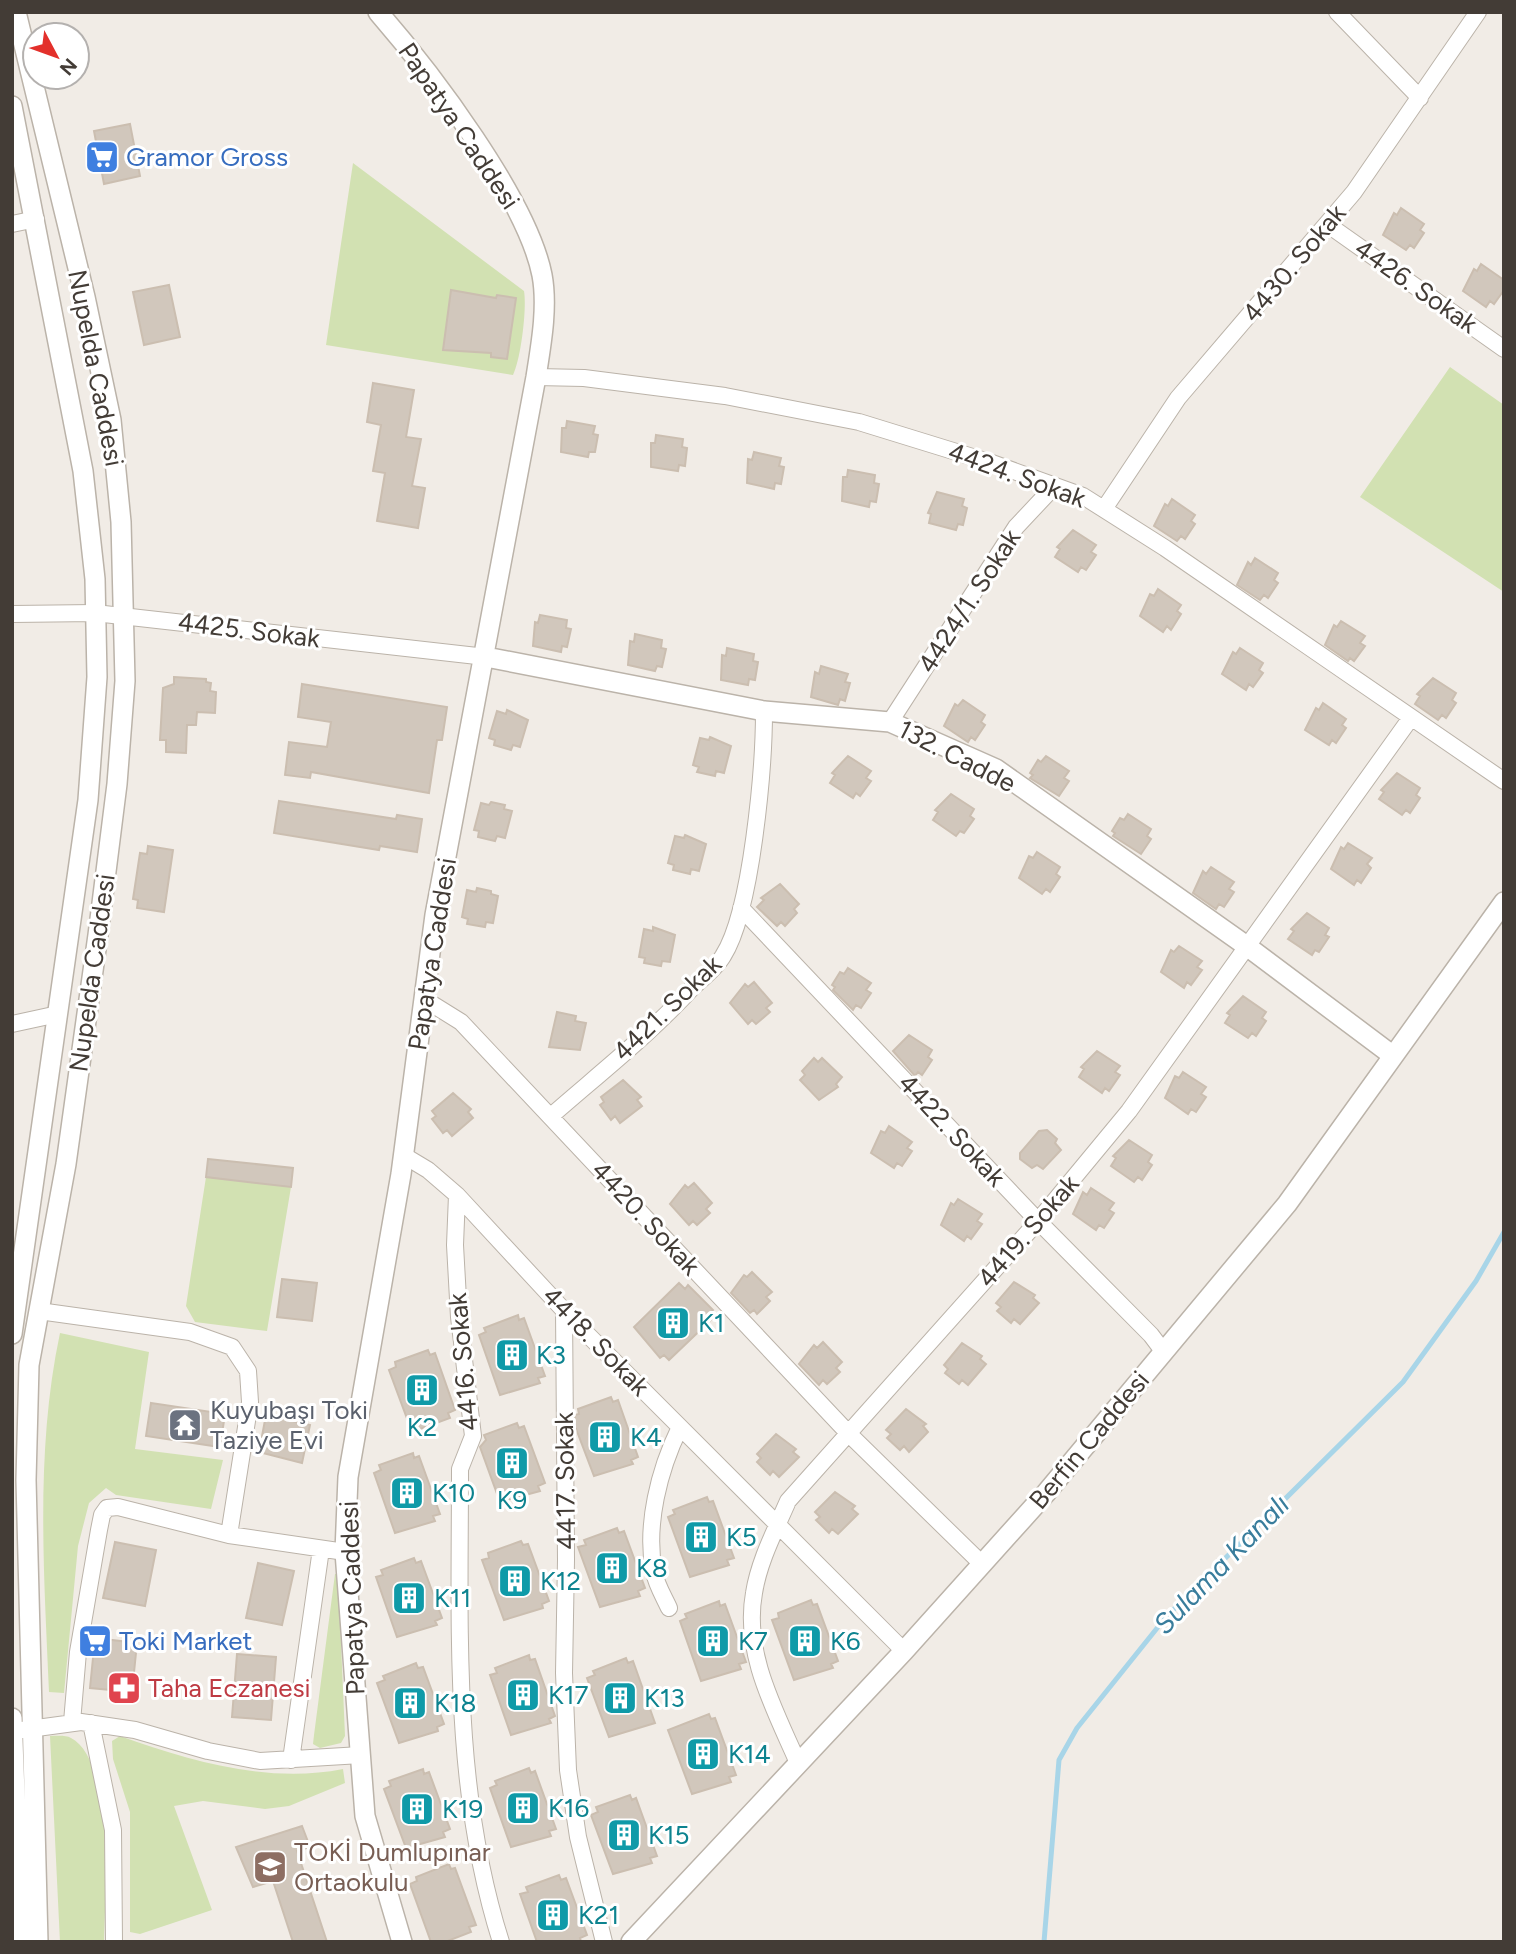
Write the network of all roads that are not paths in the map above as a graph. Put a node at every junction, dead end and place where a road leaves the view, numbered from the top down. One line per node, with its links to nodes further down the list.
1 (16, 12): 16 (street, Nupelda Caddesi)
2 (378, 12): 11 (street, Papatya Caddesi)
3 (1337, 12): 5 (street)
4 (1478, 12): 5 (street, 4430. Sokak)
5 (1420, 98): 9 (street, 4430. Sokak)
6 (12, 106): 7 (street, Nupelda Caddesi)
7 (36, 219): 8 (street); 14 (street, Nupelda Caddesi)
8 (12, 224)
9 (1327, 225): 10 (street, 4426. Sokak); 13 (street, 4430. Sokak)
10 (1504, 349)
11 (536, 377): 12 (street, 4424. Sokak); 17 (street, Papatya Caddesi)
12 (1057, 488): 13 (street, 4424. Sokak); 20 (street, 4424/1. Sokak)
13 (1104, 509): 19 (street, 4424. Sokak)
14 (95, 612): 15 (street, 4425. Sokak); 16 (street, 4425. Sokak); 26 (street, Nupelda Caddesi)
15 (12, 614)
16 (123, 616): 17 (street, 4425. Sokak); 34 (street, Nupelda Caddesi)
17 (485, 657): 18 (street, 132. Cadde); 25 (street, Papatya Caddesi)
18 (764, 710): 20 (street, 132. Cadde); 23 (street, 4421. Sokak)
19 (1410, 719): 21 (street, 4424. Sokak); 24 (street, 4419. Sokak)
20 (890, 722): 24 (street, 132. Cadde)
21 (1504, 781)
22 (1504, 902): 28 (street, Berfin Caddesi)
23 (741, 908): 29 (street, 4421. Sokak); 32 (street, 4422. Sokak)
24 (1248, 947): 28 (street, 132. Cadde); 32 (street, 4419. Sokak)
25 (424, 999): 29 (street, 4420. Sokak); 30 (street, Papatya Caddesi)
26 (58, 1014): 27 (street); 35 (street, Nupelda Caddesi)
27 (12, 1024)
28 (1392, 1055): 36 (street, Berfin Caddesi)
29 (551, 1116): 38 (street, 4420. Sokak)
30 (403, 1155): 31 (street, 4418. Sokak); 42 (street, Papatya Caddesi)
31 (457, 1195): 33 (street, 4418. Sokak); 57 (street, 4416. Sokak)
32 (1038, 1221): 36 (street, 4422. Sokak); 38 (street, 4419. Sokak)
33 (564, 1310): 37 (street, 4418. Sokak); 58 (street, 4417. Sokak)
34 (39, 1311): 40 (street); 49 (street, Nupelda Caddesi)
35 (12, 1334)
36 (1164, 1351): 43 (street, Berfin Caddesi)
37 (680, 1427): 39 (street, 4418. Sokak); 44 (street)
38 (850, 1435): 39 (street, 4419. Sokak); 43 (street, 4420. Sokak)
39 (778, 1525): 45 (street, 4418. Sokak); 52 (street, 4419. Sokak)
40 (229, 1535): 41 (street); 47 (street)
41 (321, 1549): 42 (street); 51 (street)
42 (345, 1552): 50 (street, Papatya Caddesi)
43 (982, 1564): 45 (street, Berfin Caddesi)
44 (669, 1608)
45 (904, 1651): 52 (street, Berfin Caddesi)
46 (12, 1718): 49 (street, Nupelda Caddesi)
47 (72, 1722): 48 (street); 49 (street)
48 (91, 1724): 51 (street); 55 (street)
49 (22, 1730): 53 (street, Nupelda Caddesi); 54 (street, Nupelda Caddesi)
50 (361, 1755): 51 (street); 56 (street, Papatya Caddesi)
51 (291, 1760)
52 (798, 1763): 59 (street, Berfin Caddesi)
53 (20, 1942)
54 (38, 1942)
55 (114, 1942)
56 (402, 1942)
57 (501, 1942)
58 (604, 1942)
59 (631, 1942)

